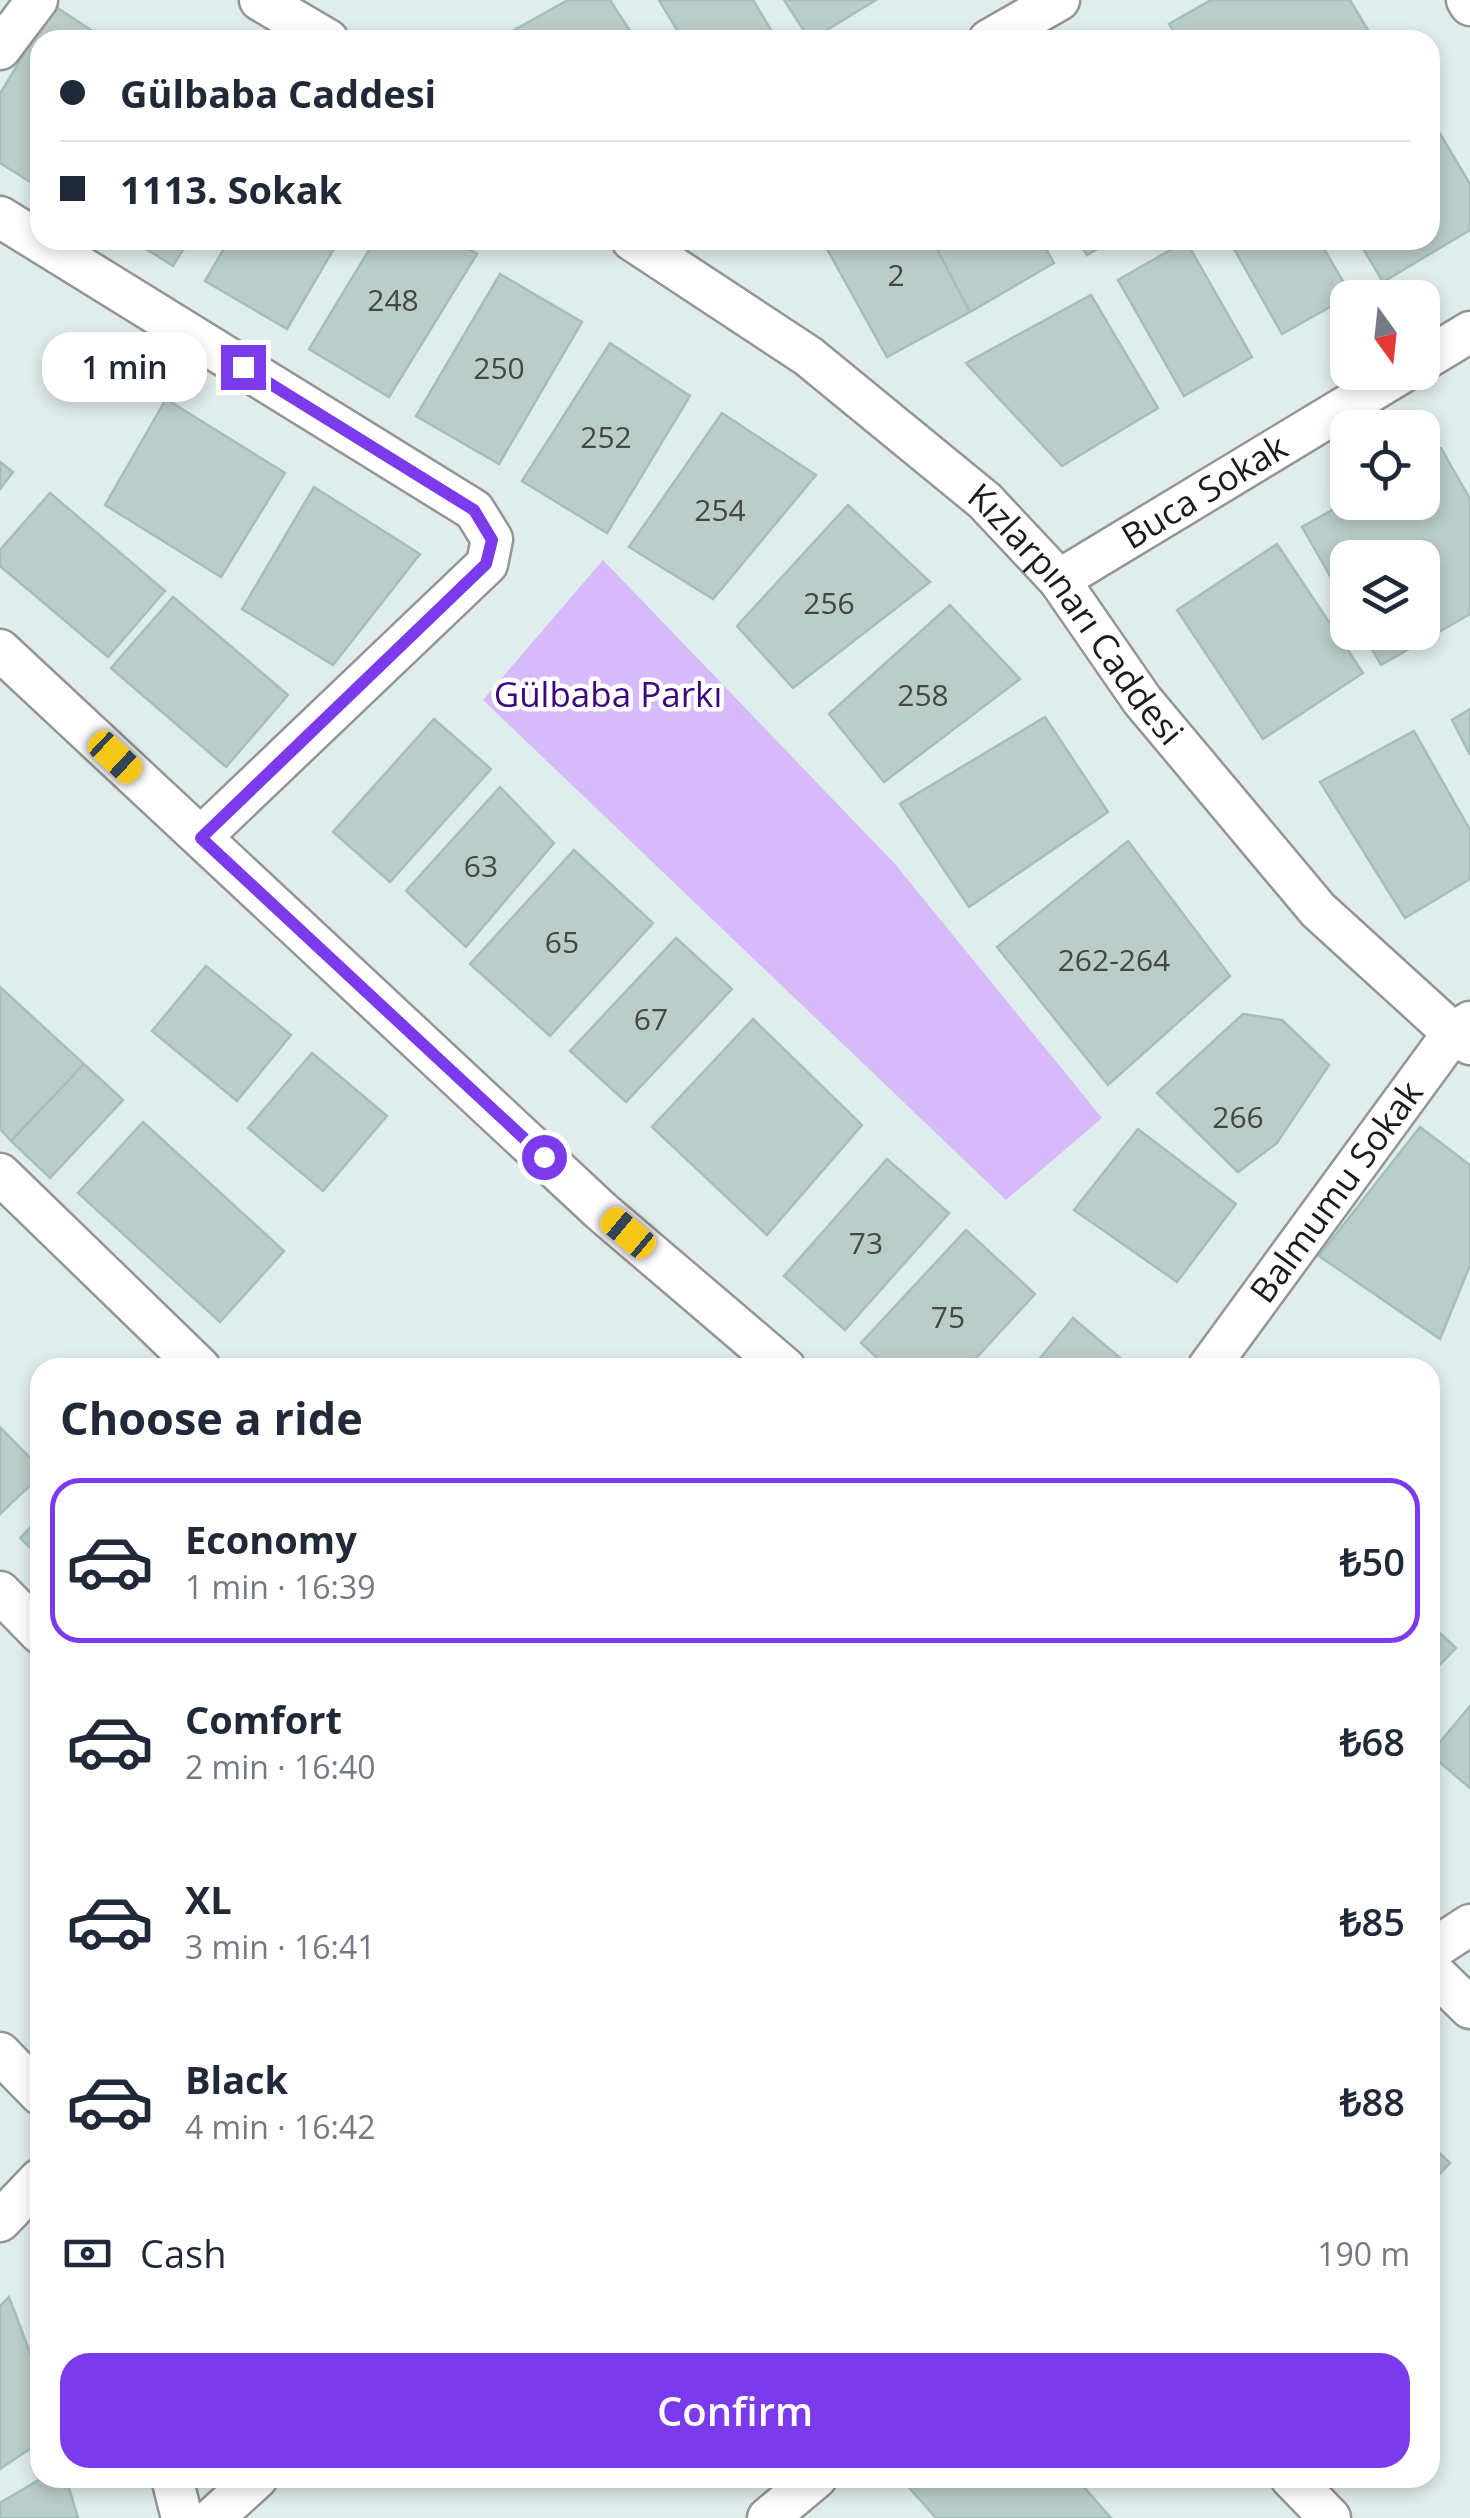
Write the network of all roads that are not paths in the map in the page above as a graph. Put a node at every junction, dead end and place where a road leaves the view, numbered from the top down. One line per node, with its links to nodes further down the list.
1 (37, 0): 6 (street)
2 (260, 0): 4 (street)
3 (1059, 0): 5 (street)
4 (311, 30)
5 (1006, 30)
6 (0, 49)
7 (0, 217): 8 (street)
8 (30, 236)
9 (53, 250): 16 (street)
10 (649, 250): 14 (street, Kızlarpınarı Caddesi)
11 (1470, 332): 12 (street)
12 (1440, 350)
13 (1372, 390): 14 (street, Buca Sokak)
14 (1059, 580): 17 (street, Kızlarpınarı Caddesi)
15 (0, 650): 16 (street)
16 (201, 838): 20 (street)
17 (1464, 1033): 21 (street, Balmumu Sokak)
18 (0, 1174): 19 (street)
19 (190, 1358)
20 (773, 1358)
21 (1216, 1358)
22 (0, 1592): 23 (street)
23 (30, 1623)
24 (1470, 1926): 25 (street)
25 (1440, 1945)
26 (1440, 1979): 27 (street)
27 (1470, 2008)
28 (0, 2053): 29 (street)
29 (30, 2084)
30 (30, 2190): 31 (street)
31 (0, 2221)
32 (174, 2488): 36 (street)
33 (246, 2488): 37 (street)
34 (804, 2488): 38 (street)
35 (1301, 2488): 39 (street)
36 (182, 2518)
37 (213, 2518)
38 (768, 2518)
39 (1330, 2518)

